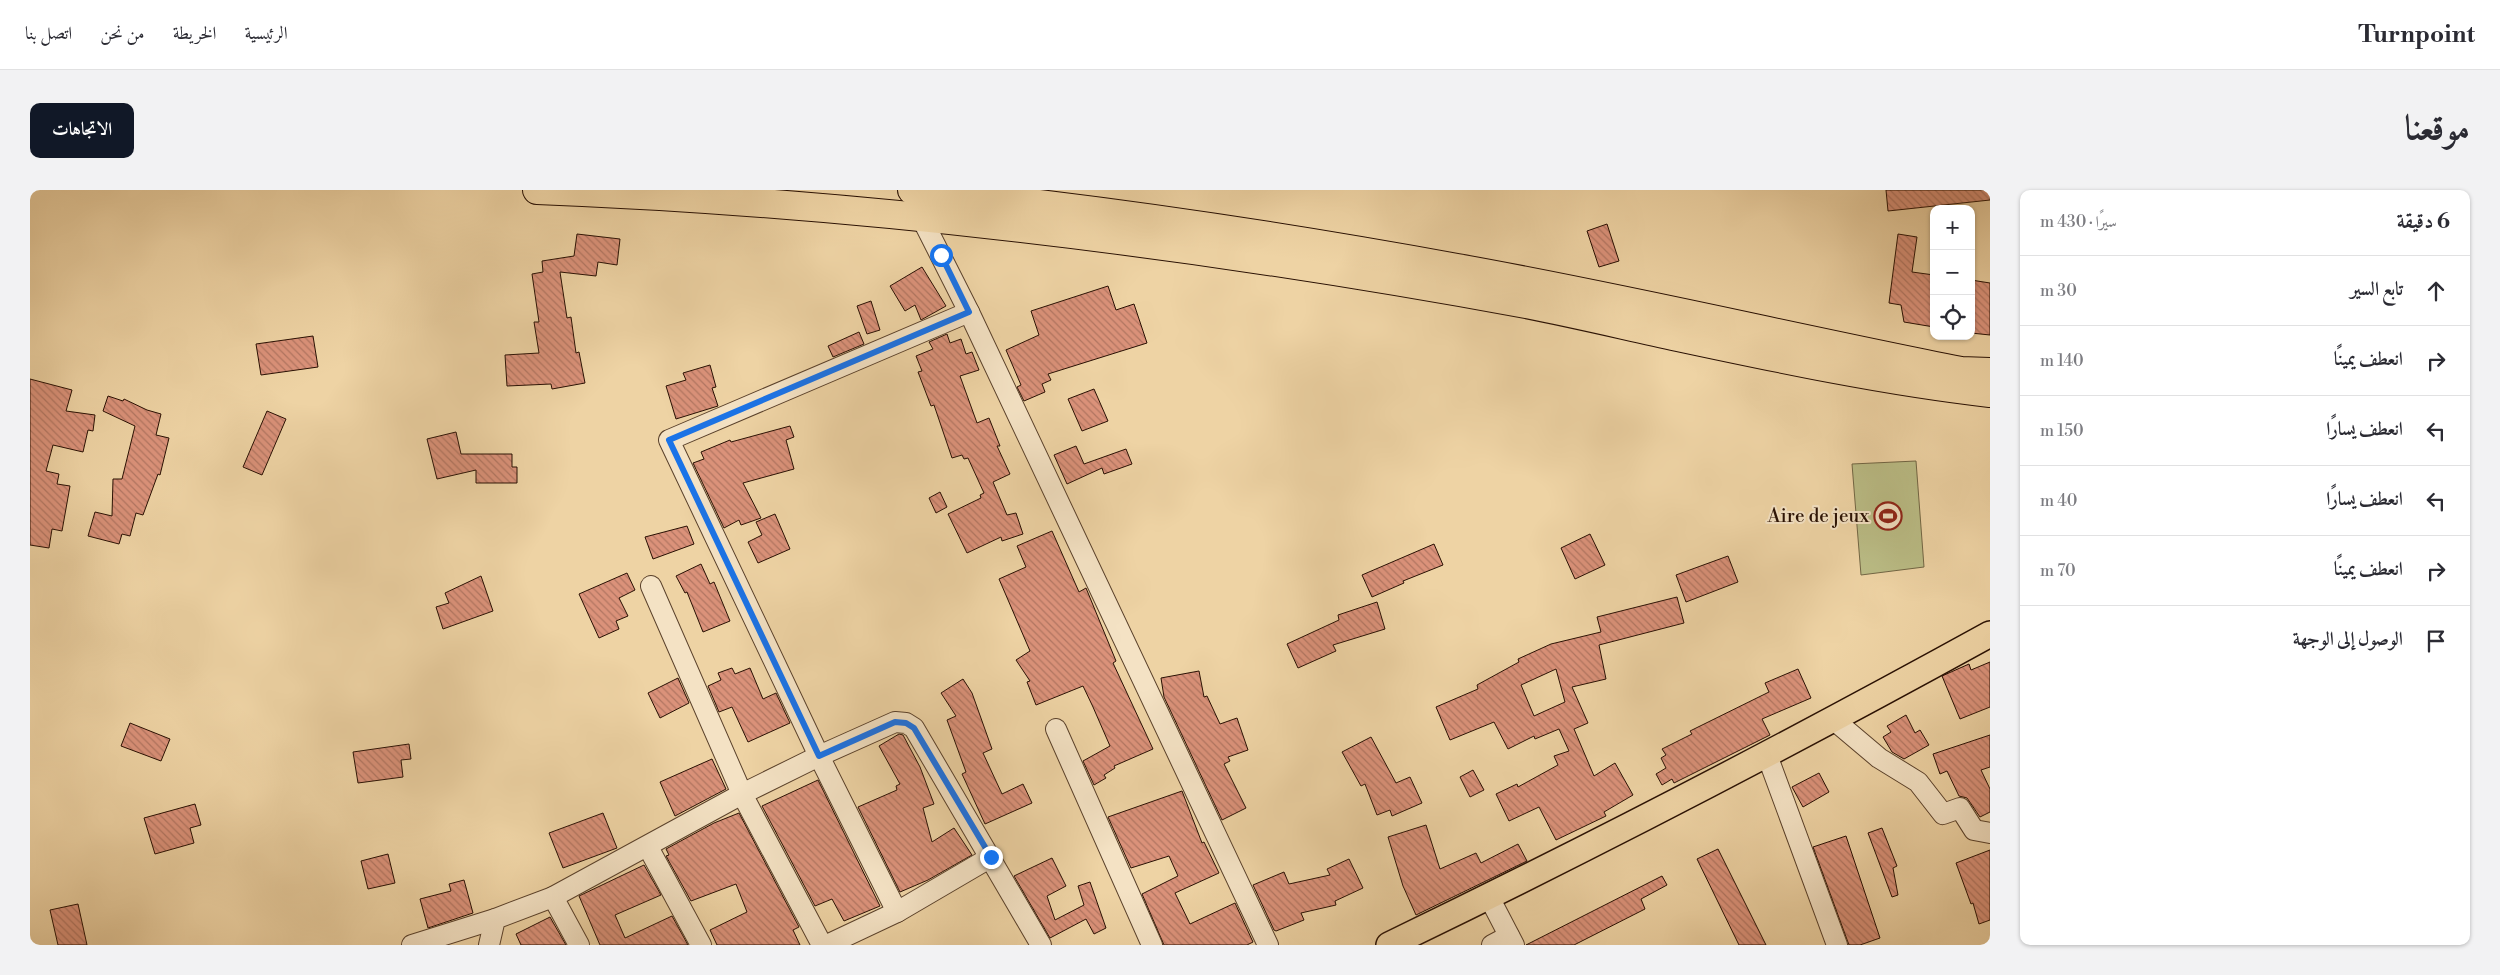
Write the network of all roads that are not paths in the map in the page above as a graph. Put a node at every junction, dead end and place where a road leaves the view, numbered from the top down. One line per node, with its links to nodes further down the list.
1 (537, 190): 4 (highway)
2 (906, 190): 4 (street)
3 (912, 190): 6 (highway)
4 (922, 218): 5 (street); 7 (highway)
5 (969, 312): 13 (street); 31 (street)
6 (1990, 372)
7 (1990, 393)
8 (651, 586): 14 (street)
9 (1990, 634): 10 (main road)
10 (1834, 720): 12 (main road); 15 (street)
11 (1056, 729): 30 (street)
12 (1767, 755): 19 (main road); 33 (street)
13 (819, 756): 14 (street); 17 (street); 20 (street)
14 (742, 794): 16 (street); 27 (street)
15 (1990, 834)
16 (648, 847): 18 (street); 26 (street)
17 (991, 857): 20 (street); 29 (street)
18 (554, 897): 21 (street); 25 (street)
19 (1489, 897): 22 (street); 32 (main road)
20 (897, 912): 28 (street)
21 (495, 920): 23 (street); 24 (street)
22 (1505, 942)
23 (412, 945)
24 (489, 945)
25 (579, 945)
26 (701, 945)
27 (822, 945)
28 (826, 945)
29 (1041, 945)
30 (1152, 945)
31 (1268, 945)
32 (1389, 945)
33 (1837, 945)

